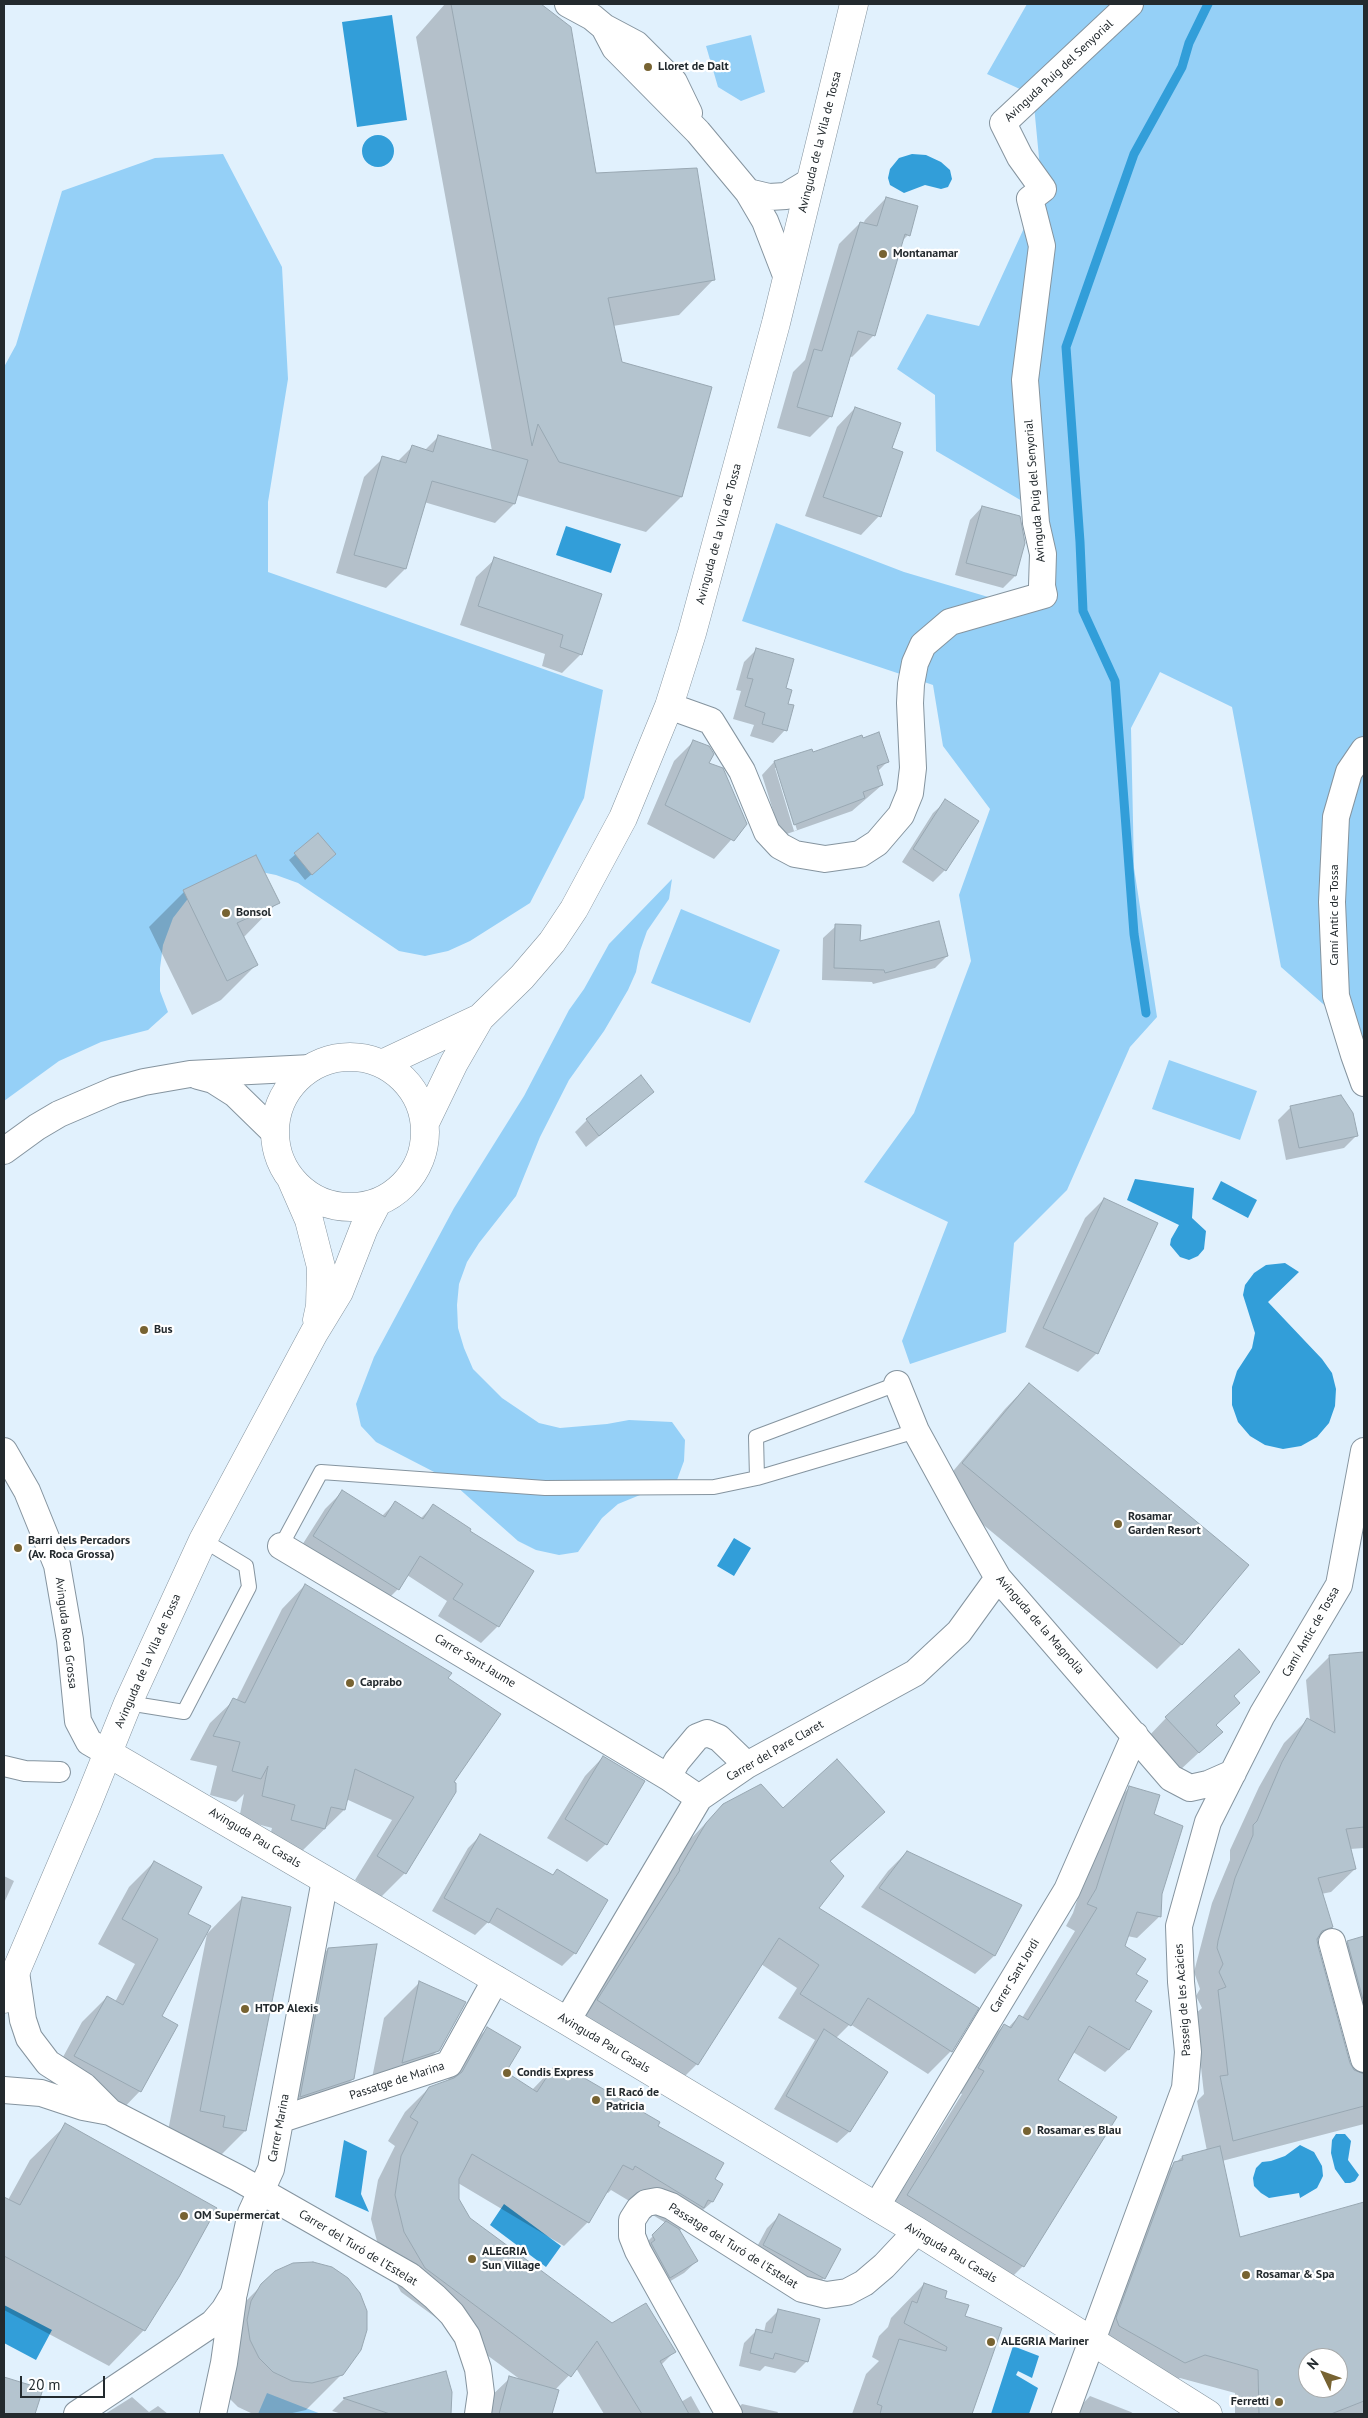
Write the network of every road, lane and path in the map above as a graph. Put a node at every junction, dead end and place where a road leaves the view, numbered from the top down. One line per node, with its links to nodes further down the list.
1 (568, 4): 4 (street)
2 (854, 4): 5 (main road, Avinguda de la Vila de Tossa)
3 (1130, 4): 8 (street, Avinguda Puig del Senyorial)
4 (595, 16): 6 (street)
5 (811, 181): 6 (street); 7 (main road, Avinguda de la Vila de Tossa)
6 (748, 192): 7 (street)
7 (787, 278): 8 (main road, Avinguda de la Vila de Tossa)
8 (669, 706): 10 (main road, Avinguda de la Vila de Tossa)
9 (1364, 750): 14 (street, Camí Antic de Tossa)
10 (480, 1018): 11 (main road, Avinguda de la Vila de Tossa); 15 (main road, Avinguda de la Vila de Tossa)
11 (382, 1064): 12 (main road); 15 (main road)
12 (311, 1068): 13 (street); 16 (main road)
13 (190, 1074): 16 (street); 17 (street)
14 (1364, 1083)
15 (425, 1123): 19 (main road)
16 (275, 1133): 18 (main road)
17 (4, 1151)
18 (291, 1179): 19 (main road); 20 (main road, Avinguda de la Vila de Tossa)
19 (377, 1203): 20 (main road, Avinguda de la Vila de Tossa)
20 (314, 1333): 26 (main road, Avinguda de la Vila de Tossa)
21 (897, 1384): 22 (street, Avinguda de la Magnolia); 25 (lane)
22 (916, 1431): 25 (lane); 28 (street, Avinguda de la Magnolia)
23 (4, 1451): 31 (street, Avinguda Roca Grossa)
24 (1364, 1451): 35 (street, Camí Antic de Tossa)
25 (757, 1478): 27 (lane)
26 (203, 1540): 29 (main road, Avinguda de la Vila de Tossa); 29 (lane)
27 (281, 1546): 36 (street, Carrer Sant Jaume)
28 (998, 1578): 30 (street, Avinguda de la Magnolia); 32 (street, Carrer del Pare Claret)
29 (128, 1703): 31 (main road, Avinguda de la Vila de Tossa)
30 (1135, 1735): 37 (street, Avinguda de la Magnolia); 51 (street, Carrer Sant Jordi)
31 (108, 1753): 40 (main road, Avinguda Pau Casals); 42 (main road, Avinguda de la Vila de Tossa)
32 (747, 1764): 36 (street); 38 (street, Carrer del Pare Claret)
33 (4, 1766): 34 (street)
34 (60, 1772)
35 (1233, 1773): 37 (street); 39 (street, Passeig de les Acàcies)
36 (668, 1777): 38 (street, Carrer Sant Jaume)
37 (1190, 1788): 39 (street, Avinguda de la Magnolia)
38 (699, 1798): 45 (street, Carrer del Pare Claret)
39 (1208, 1822): 55 (street, Passeig de les Acàcies)
40 (326, 1880): 43 (main road, Avinguda Pau Casals); 49 (street, Carrer Marina)
41 (1332, 1942): 46 (street)
42 (16, 1972): 44 (main road, Avinguda de la Vila de Tossa); 48 (street, Carrer del Turó de l'Estelat)
43 (496, 1979): 45 (main road, Avinguda Pau Casals); 49 (street, Passatge de Marina)
44 (4, 1998)
45 (567, 2021): 51 (main road, Avinguda Pau Casals)
46 (1364, 2059)
47 (4, 2090): 48 (street, Carrer del Turó de l'Estelat)
48 (110, 2112): 50 (street, Carrer del Turó de l'Estelat)
49 (282, 2119): 50 (street, Carrer Marina)
50 (261, 2191): 53 (street, Carrer Marina); 60 (street, Carrer del Turó de l'Estelat)
51 (876, 2207): 52 (main road, Avinguda Pau Casals)
52 (917, 2231): 55 (main road, Avinguda Pau Casals); 61 (street, Passatge del Turó de l'Estelat)
53 (234, 2293): 54 (street, Carrer Marina); 56 (street)
54 (195, 2334): 56 (street); 58 (street, Carrer Marina)
55 (1091, 2339): 57 (main road, Avinguda Pau Casals); 62 (street, Passeig de les Acàcies)
56 (224, 2363): 59 (street)
57 (1145, 2376): 63 (main road, Avinguda Pau Casals); 64 (main road, Avinguda Pau Casals)
58 (77, 2414)
59 (213, 2414)
60 (478, 2414)
61 (729, 2414)
62 (1065, 2414)
63 (1178, 2414)
64 (1208, 2414)

